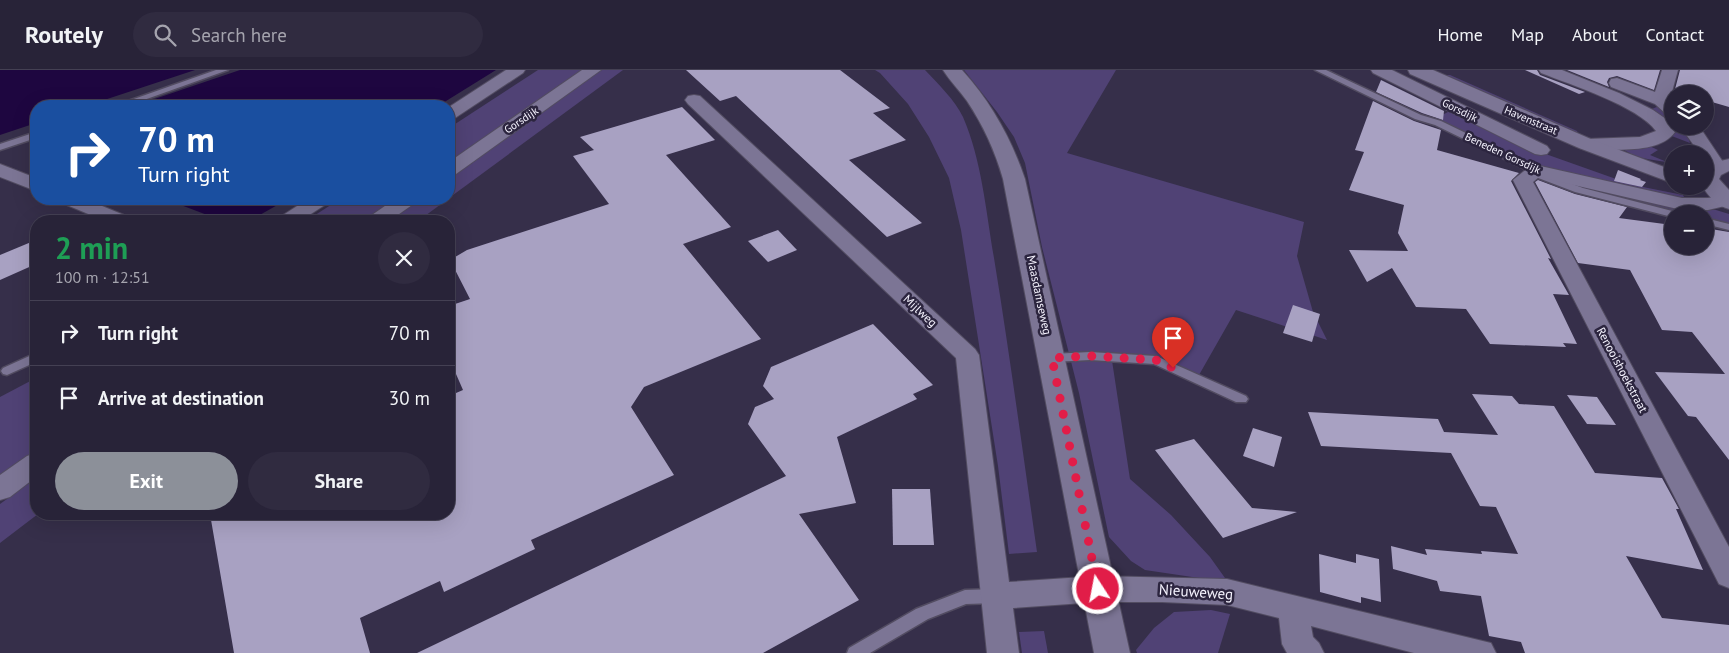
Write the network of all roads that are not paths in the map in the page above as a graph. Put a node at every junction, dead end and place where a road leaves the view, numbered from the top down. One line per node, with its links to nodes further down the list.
1 (224, 70): 13 (lane)
2 (516, 70): 16 (street)
3 (593, 70): 23 (street, Gorsdijk)
4 (952, 70): 40 (street, Maasdamseweg)
5 (1319, 70): 22 (lane, Beneden Gorsdijk)
6 (1380, 70): 22 (street, Gorsdijk)
7 (1392, 70): 17 (street, Gorsdijk)
8 (1417, 70): 17 (street, Havenstraat)
9 (1547, 70): 20 (street)
10 (1586, 70): 15 (street)
11 (1670, 70): 12 (street)
12 (1669, 85)
13 (136, 100)
14 (694, 100): 48 (street, Mijlweg)
15 (1664, 104)
16 (455, 110)
17 (1531, 120): 20 (street, Havenstraat)
18 (1696, 135): 26 (street)
19 (30, 137): 21 (lane)
20 (1586, 144): 24 (street, Havenstraat)
21 (0, 147)
22 (1536, 165): 30 (street, Beneden Gorsdijk); 34 (lane, Beneden Gorsdijk); 46 (street, Renooishoekstraat)
23 (455, 166)
24 (1646, 168): 25 (street, Havenstraat); 28 (street, Havenstraat)
25 (1664, 169)
26 (1715, 169): 30 (street)
27 (0, 170): 29 (street)
28 (1664, 174)
29 (30, 182)
30 (1725, 199)
31 (83, 205): 35 (street)
32 (312, 205): 36 (street)
33 (399, 205): 37 (street)
34 (1664, 212)
35 (108, 215)
36 (296, 215)
37 (385, 215)
38 (1714, 223): 39 (lane)
39 (1729, 227)
40 (1052, 358): 43 (lane); 47 (street, Maasdamseweg)
41 (30, 359): 42 (lane)
42 (8, 371)
43 (1241, 399)
44 (30, 468): 45 (street)
45 (0, 489)
46 (1729, 575)
47 (1098, 589): 48 (street); 49 (street, Nieuweweg); 52 (street, Maasdamseweg)
48 (998, 596): 50 (lane); 51 (street, Mijlweg)
49 (1293, 607): 53 (street); 54 (street, Nieuweweg)
50 (855, 653)
51 (1003, 653)
52 (1112, 653)
53 (1308, 653)
54 (1480, 653)

